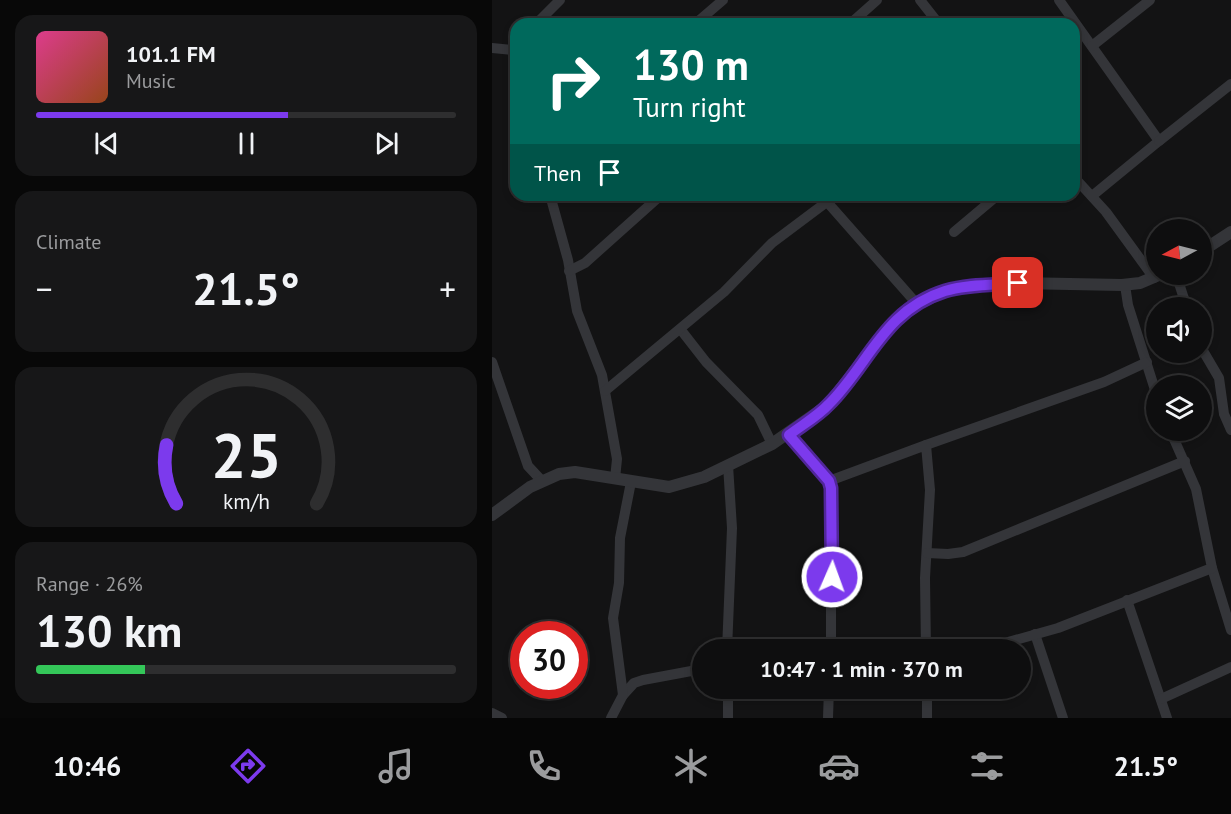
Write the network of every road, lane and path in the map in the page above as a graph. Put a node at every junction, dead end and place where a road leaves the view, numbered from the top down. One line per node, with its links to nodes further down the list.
1 (560, 0): 7 (street)
2 (723, 0): 8 (street)
3 (877, 0): 9 (street)
4 (920, 0): 10 (street)
5 (1059, 0): 11 (street)
6 (1150, 0): 13 (street)
7 (543, 18)
8 (702, 18)
9 (857, 18)
10 (934, 18)
11 (1072, 18)
12 (1080, 29): 13 (street)
13 (1092, 46): 17 (street)
14 (492, 48): 15 (street)
15 (510, 51)
16 (1231, 84): 17 (street)
17 (1159, 141): 19 (street)
18 (1080, 183): 19 (street)
19 (1092, 196): 28 (street)
20 (552, 201): 29 (street)
21 (654, 201): 29 (street)
22 (829, 201): 33 (street)
23 (834, 201): 32 (street)
24 (991, 201): 25 (street)
25 (954, 232)
26 (1231, 232): 27 (street)
27 (1212, 244)
28 (1146, 261)
29 (569, 271): 38 (street)
30 (1146, 279): 31 (street)
31 (1125, 285): 32 (street); 34 (street)
32 (917, 304): 40 (street)
33 (681, 330): 38 (street); 42 (street)
34 (1146, 359)
35 (492, 362): 47 (street)
36 (1146, 362): 43 (street)
37 (1210, 363): 39 (street)
38 (605, 391): 46 (street)
39 (1231, 430)
40 (789, 435): 42 (street); 48 (street)
41 (1175, 441): 44 (street)
42 (772, 444): 45 (street)
43 (926, 445): 48 (street); 51 (street)
44 (1185, 461): 51 (street); 52 (street)
45 (728, 465): 49 (street); 56 (street)
46 (615, 479): 47 (street); 49 (street)
47 (542, 481): 50 (street)
48 (829, 481): 57 (street)
49 (631, 482): 62 (street)
50 (492, 515)
51 (927, 552): 58 (street)
52 (1212, 567): 53 (street); 54 (street)
53 (1127, 600): 55 (street); 66 (street)
54 (1231, 630)
55 (1035, 634): 59 (street); 73 (street)
56 (727, 639)
57 (831, 639)
58 (926, 639)
59 (1018, 639)
60 (1231, 667): 66 (street)
61 (692, 671): 62 (street)
62 (623, 695): 69 (street)
63 (728, 699): 70 (street)
64 (829, 699): 71 (street)
65 (927, 699): 72 (street)
66 (1161, 699): 74 (street)
67 (492, 713): 68 (street)
68 (502, 718)
69 (611, 718)
70 (728, 718)
71 (828, 718)
72 (927, 718)
73 (1063, 718)
74 (1167, 718)

